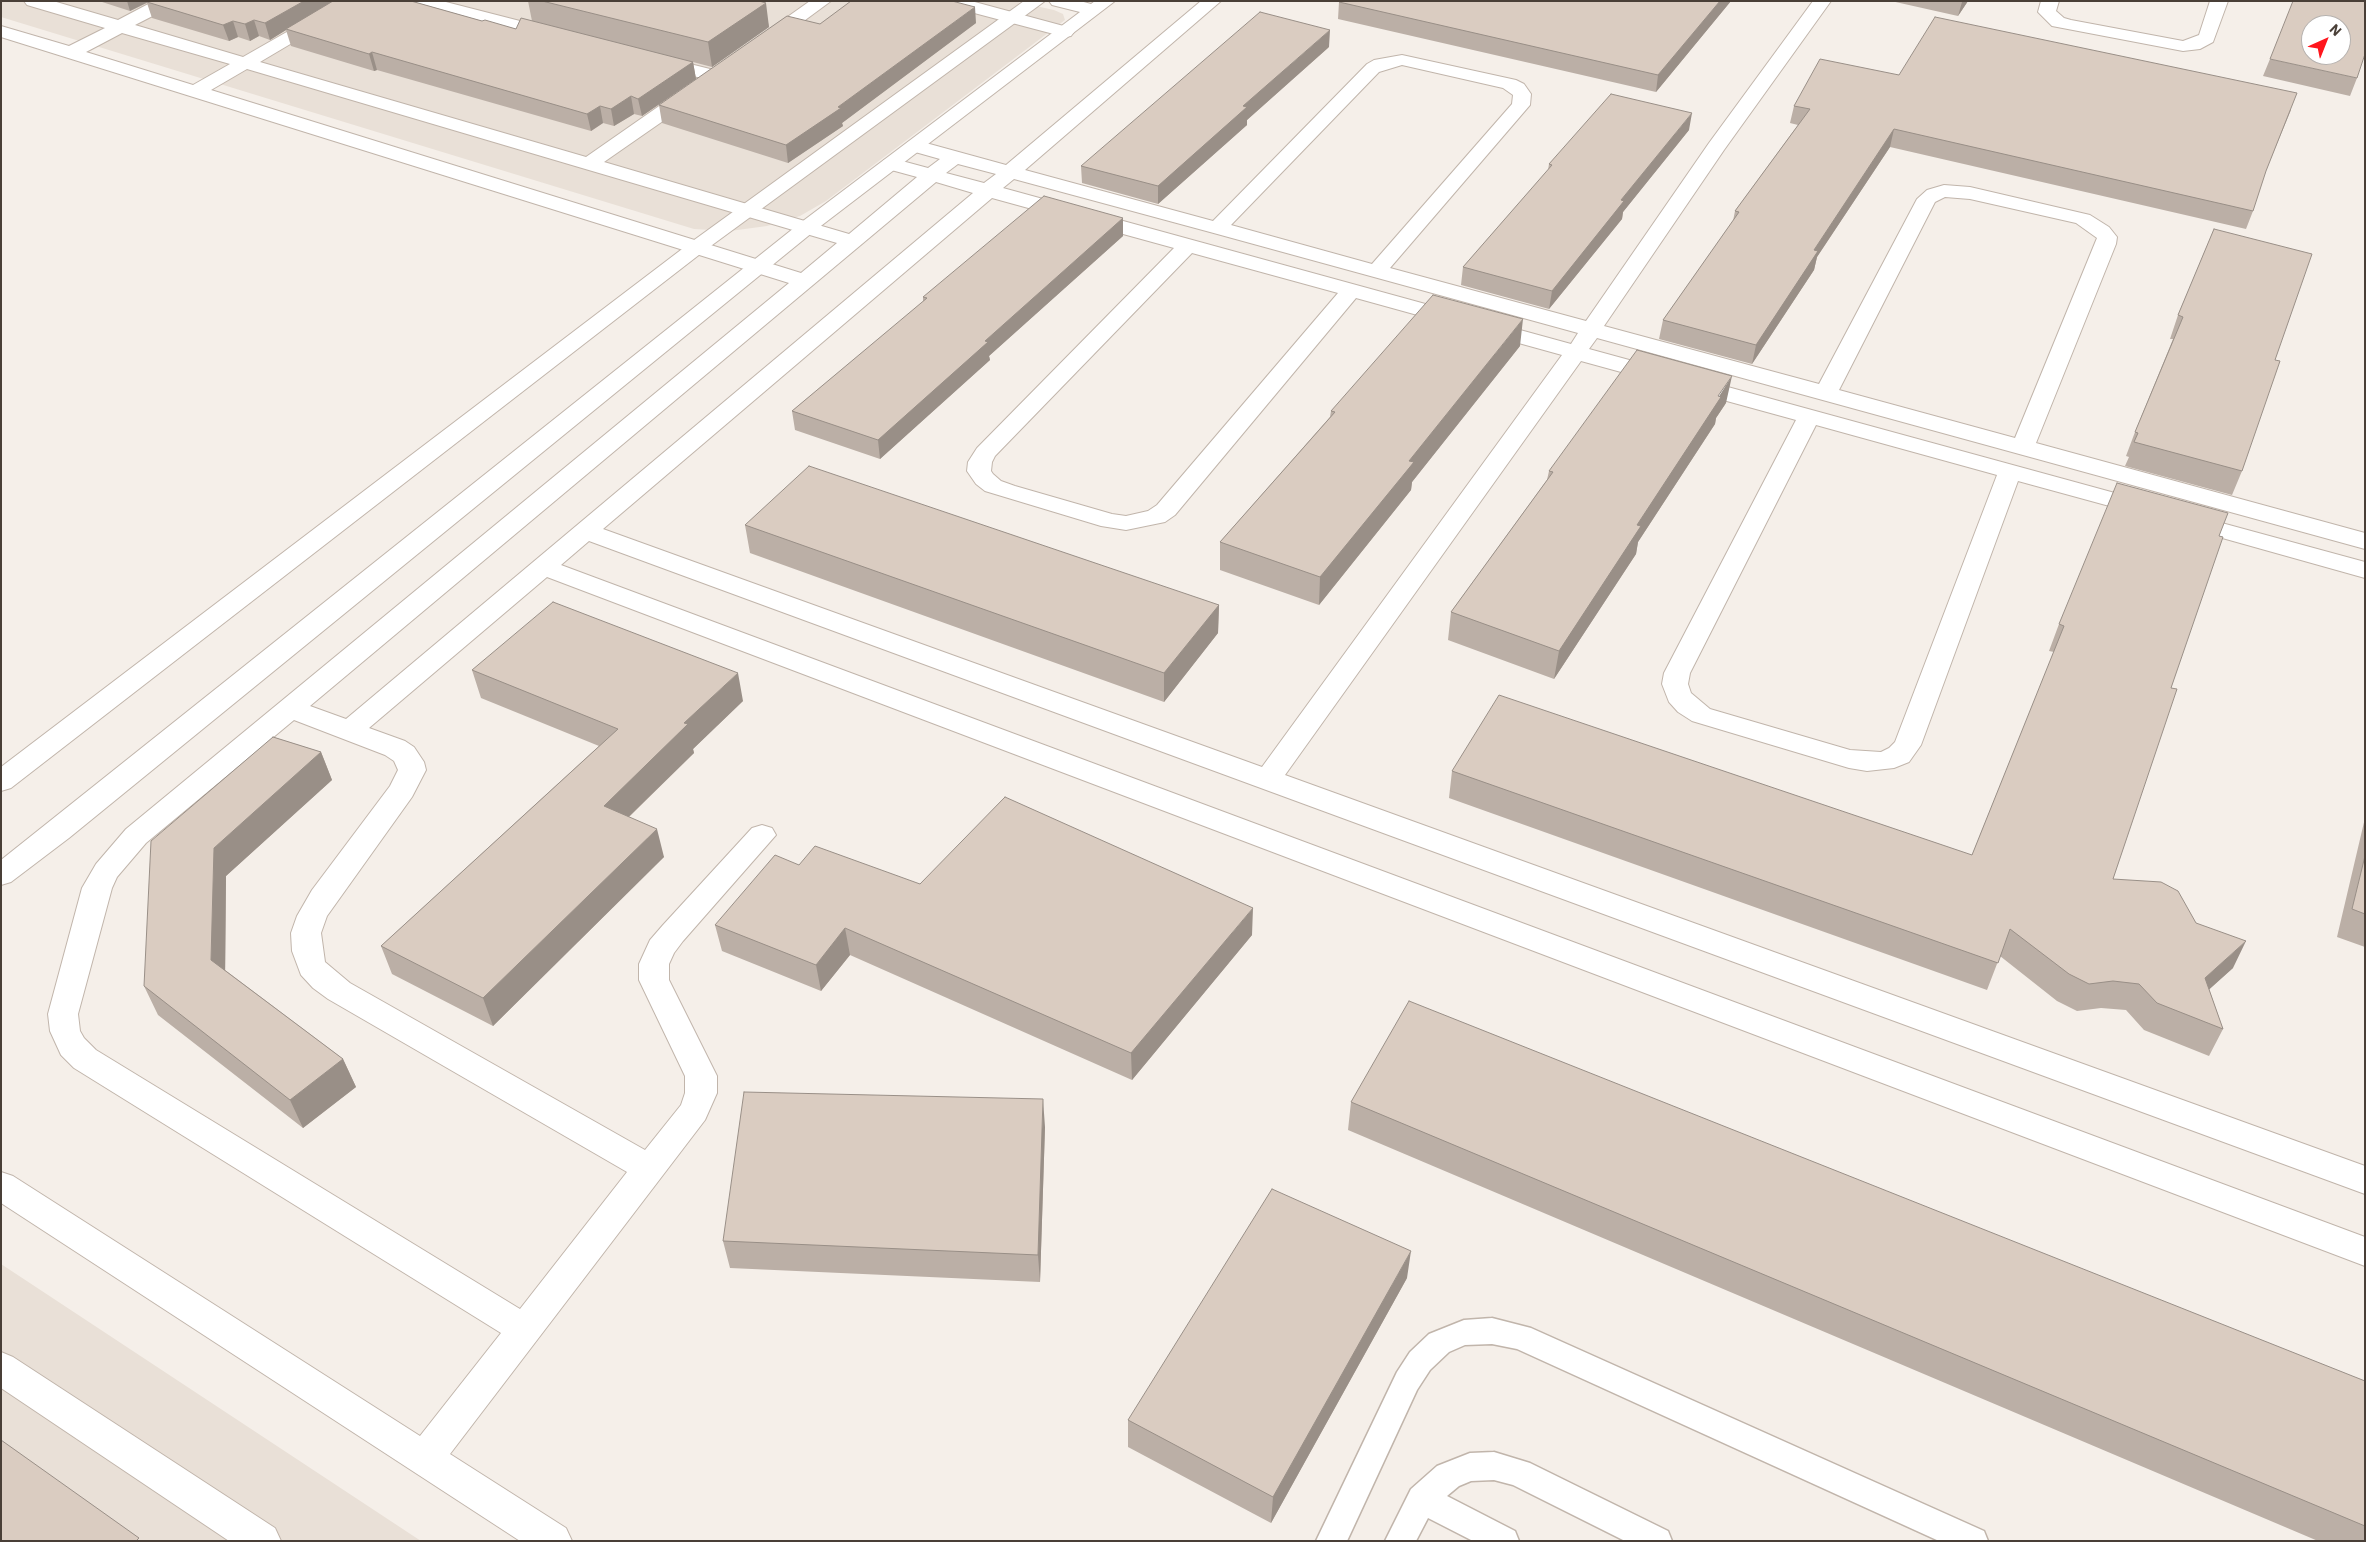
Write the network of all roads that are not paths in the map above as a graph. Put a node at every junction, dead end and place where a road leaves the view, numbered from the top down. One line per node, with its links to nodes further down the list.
1 (33, 1): 15 (street)
2 (168, 1): 15 (street)
3 (354, 1): 22 (street)
4 (422, 1): 18 (street)
5 (822, 1): 19 (street)
6 (950, 1): 14 (street)
7 (1036, 1): 14 (street)
8 (1058, 1): 13 (street)
9 (1212, 1): 30 (street)
10 (1822, 1): 43 (street)
11 (2050, 1): 12 (street)
12 (2219, 1)
13 (1100, 6): 17 (street)
14 (1012, 19): 17 (street); 33 (street)
15 (120, 27): 20 (street); 22 (street)
16 (1, 31): 20 (street)
17 (1065, 32): 26 (street)
18 (573, 40)
19 (757, 47)
20 (70, 53): 25 (street)
21 (640, 56): 24 (street)
22 (245, 64): 25 (street); 28 (street)
23 (732, 64): 24 (street)
24 (716, 76): 28 (street)
25 (196, 92): 38 (street)
26 (915, 146): 27 (street); 29 (street)
27 (954, 156): 30 (street); 31 (street)
28 (589, 164): 33 (street)
29 (891, 164): 31 (street); 34 (street)
30 (1011, 172): 32 (street); 35 (street)
31 (933, 174): 32 (street); 36 (street)
32 (991, 189): 37 (street); 49 (street)
33 (746, 210): 34 (street); 38 (street)
34 (806, 228): 36 (street); 39 (street)
35 (1217, 228): 40 (street); 40 (street)
36 (852, 241): 41 (street)
37 (1190, 244): 42 (street); 42 (street)
38 (697, 247): 39 (street); 56 (street)
39 (758, 266): 41 (street); 58 (street)
40 (1377, 271): 43 (street)
41 (806, 281): 53 (street)
42 (1352, 290): 44 (street)
43 (1592, 330): 44 (street); 45 (street)
44 (1576, 352): 46 (street); 55 (street)
45 (1826, 393): 47 (street); 47 (street)
46 (1809, 416): 48 (street); 48 (street)
47 (2022, 448): 50 (street)
48 (2010, 472): 52 (street)
49 (586, 531): 51 (street); 55 (street)
50 (2365, 541)
51 (543, 567): 54 (street); 62 (street)
52 (2365, 570)
53 (289, 708): 54 (street); 63 (street)
54 (349, 731): 59 (street)
55 (1268, 780): 60 (street)
56 (1, 781)
57 (762, 835): 59 (street)
58 (1, 875)
59 (650, 1169): 63 (street)
60 (2365, 1180)
61 (1, 1186): 65 (street)
62 (2365, 1252)
63 (525, 1330): 65 (street)
64 (1, 1368): 67 (street)
65 (425, 1458): 68 (street)
66 (1422, 1499): 70 (lane); 71 (lane); 72 (lane)
67 (262, 1541)
68 (553, 1541)
69 (1331, 1541): 73 (lane)
70 (1400, 1541)
71 (1504, 1541)
72 (1657, 1541)
73 (1973, 1541)

